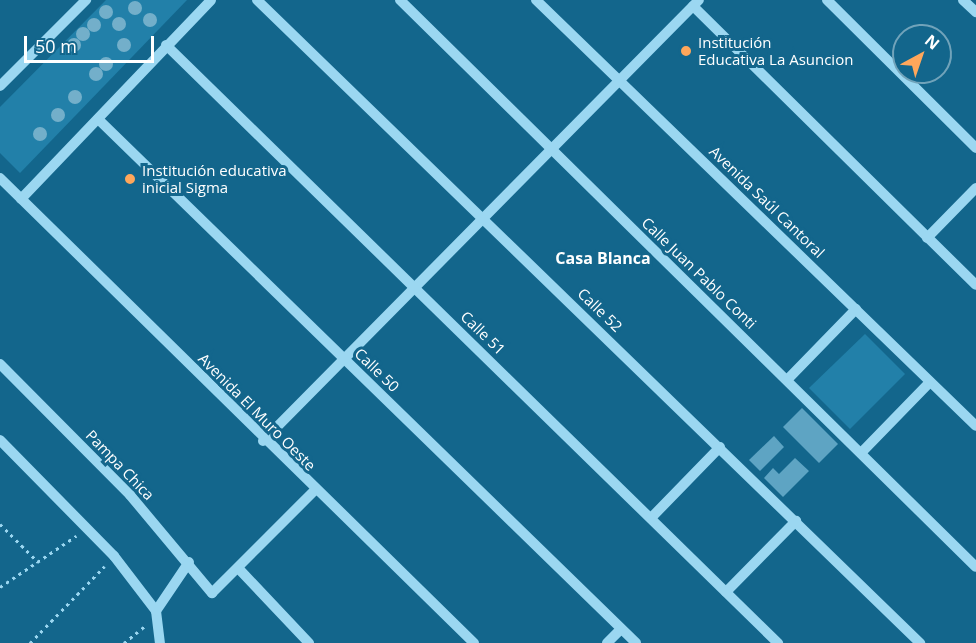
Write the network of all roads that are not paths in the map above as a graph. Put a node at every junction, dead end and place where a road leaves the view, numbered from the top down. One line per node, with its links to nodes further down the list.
1 (86, 0): 12 (street)
2 (211, 0): 10 (street)
3 (257, 0): 19 (street, Calle 52)
4 (400, 0): 15 (street, Calle Juan Pablo Conti)
5 (536, 0): 11 (street, Avenida Saúl Cantoral)
6 (827, 0): 14 (street)
7 (963, 0): 9 (street)
8 (696, 3): 11 (street); 20 (street)
9 (976, 12)
10 (166, 45): 13 (street); 22 (street, Calle 51)
11 (619, 80): 15 (street); 23 (street, Avenida Saúl Cantoral)
12 (0, 86)
13 (98, 118): 18 (street); 24 (street, Calle 50)
14 (976, 148)
15 (551, 149): 19 (street); 26 (street, Calle Juan Pablo Conti)
16 (0, 178): 18 (street, Avenida El Muro Oeste)
17 (976, 188): 20 (street)
18 (21, 199): 30 (street, Avenida El Muro Oeste)
19 (483, 218): 22 (street); 31 (street, Calle 52)
20 (927, 238): 21 (street)
21 (976, 285)
22 (415, 288): 24 (street); 34 (street, Calle 51)
23 (856, 309): 26 (street); 27 (street, Avenida Saúl Cantoral)
24 (344, 359): 30 (street); 41 (street, Calle 50)
25 (0, 364): 36 (street, Pampa Chica)
26 (787, 380): 32 (street, Calle Juan Pablo Conti)
27 (930, 381): 28 (street, Avenida Saúl Cantoral); 32 (street)
28 (976, 426)
29 (0, 440): 40 (street)
30 (263, 441): 33 (street, Avenida El Muro Oeste)
31 (720, 447): 34 (street); 35 (street, Calle 52)
32 (861, 453): 37 (street, Calle Juan Pablo Conti)
33 (315, 490): 38 (street); 44 (street, Avenida El Muro Oeste)
34 (651, 518): 39 (street, Calle 51)
35 (796, 521): 39 (street); 48 (street, Calle 52)
36 (189, 562): 38 (street, Pampa Chica); 40 (street)
37 (976, 567)
38 (239, 569): 43 (street)
39 (726, 592): 47 (street, Calle 51)
40 (156, 615): 42 (street)
41 (621, 629): 45 (street); 46 (street, Calle 50)
42 (160, 643)
43 (309, 643)
44 (474, 643)
45 (608, 643)
46 (636, 643)
47 (778, 643)
48 (920, 643)

